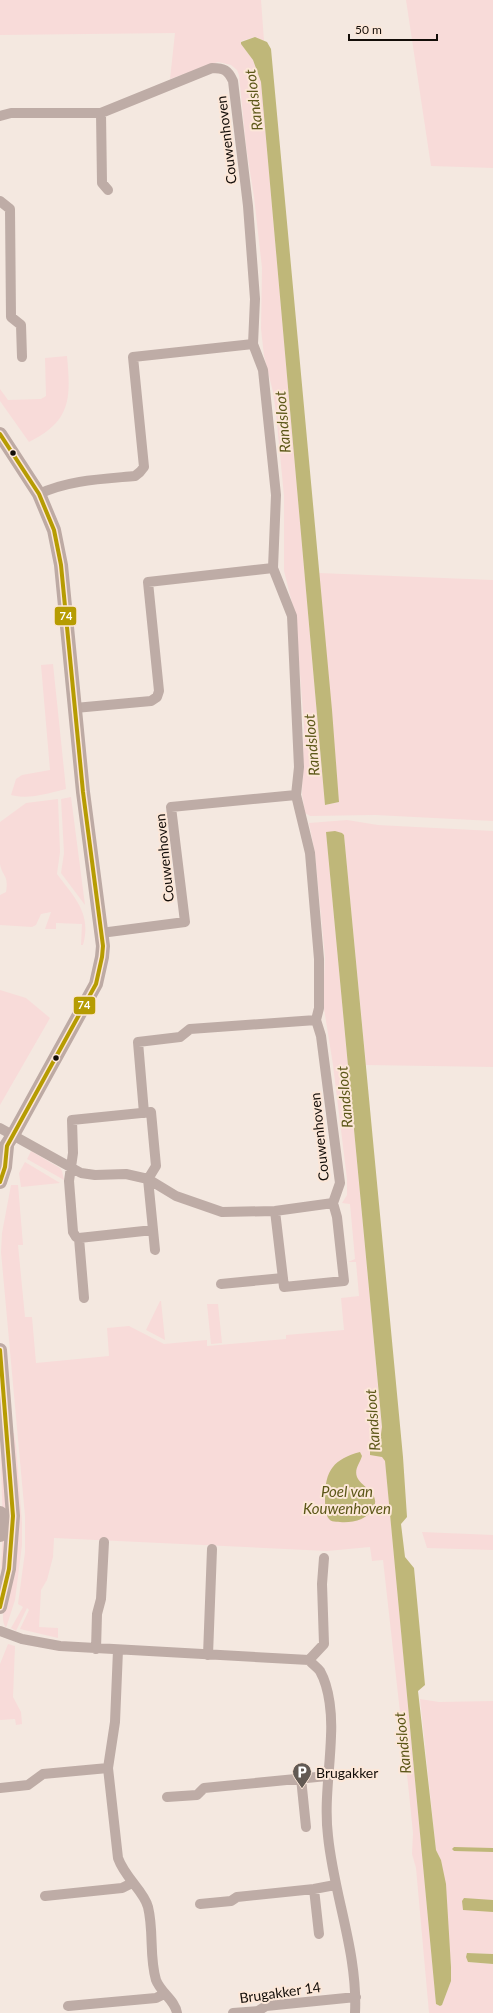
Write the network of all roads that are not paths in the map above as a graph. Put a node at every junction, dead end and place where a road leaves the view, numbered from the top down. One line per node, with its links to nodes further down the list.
1 (101, 113): 2 (street, Couwenhoven); 3 (street); 5 (street, Couwenhoven)
2 (0, 116)
3 (108, 190)
4 (0, 201): 6 (street)
5 (253, 344): 8 (street); 9 (street, Couwenhoven)
6 (22, 357)
7 (0, 434): 8 (street)
8 (39, 494): 10 (street)
9 (273, 568): 10 (street); 11 (street, Couwenhoven)
10 (75, 708): 12 (street)
11 (296, 795): 12 (street, Couwenhoven); 13 (street, Couwenhoven)
12 (101, 933): 16 (street)
13 (316, 1020): 14 (street); 20 (street, Couwenhoven)
14 (144, 1113): 17 (street); 18 (street)
15 (0, 1128): 16 (street)
16 (7, 1145): 17 (street); 19 (street)
17 (71, 1167): 18 (street); 23 (street)
18 (148, 1179): 21 (street); 22 (street)
19 (0, 1182)
20 (333, 1204): 21 (street); 25 (street)
21 (275, 1211): 25 (street)
22 (153, 1230): 23 (street); 24 (street)
23 (79, 1238): 27 (street)
24 (155, 1250)
25 (283, 1278): 26 (street)
26 (221, 1284)
27 (84, 1298)
28 (0, 1350): 29 (street)
29 (2, 1404): 35 (street)
30 (0, 1513): 31 (street)
31 (0, 1535)
32 (104, 1542): 37 (street)
33 (212, 1549): 39 (street)
34 (324, 1558): 40 (street)
35 (0, 1607)
36 (0, 1631): 37 (street)
37 (96, 1649): 38 (street)
38 (118, 1650): 39 (street); 41 (street)
39 (208, 1655): 40 (street)
40 (309, 1660): 42 (street)
41 (108, 1768): 44 (street); 47 (street)
42 (327, 1776): 43 (street); 48 (street)
43 (301, 1778): 45 (street); 46 (street)
44 (0, 1788)
45 (167, 1797)
46 (306, 1827)
47 (132, 1883): 50 (street); 53 (street)
48 (335, 1885): 49 (street); 54 (street)
49 (314, 1889): 51 (street); 52 (street)
50 (45, 1896)
51 (200, 1904)
52 (319, 1934)
53 (164, 1994): 55 (street); 56 (street)
54 (356, 1997): 57 (street, Brugakker 14); 58 (street)
55 (68, 2006)
56 (177, 2013)
57 (233, 2013)
58 (355, 2013)

